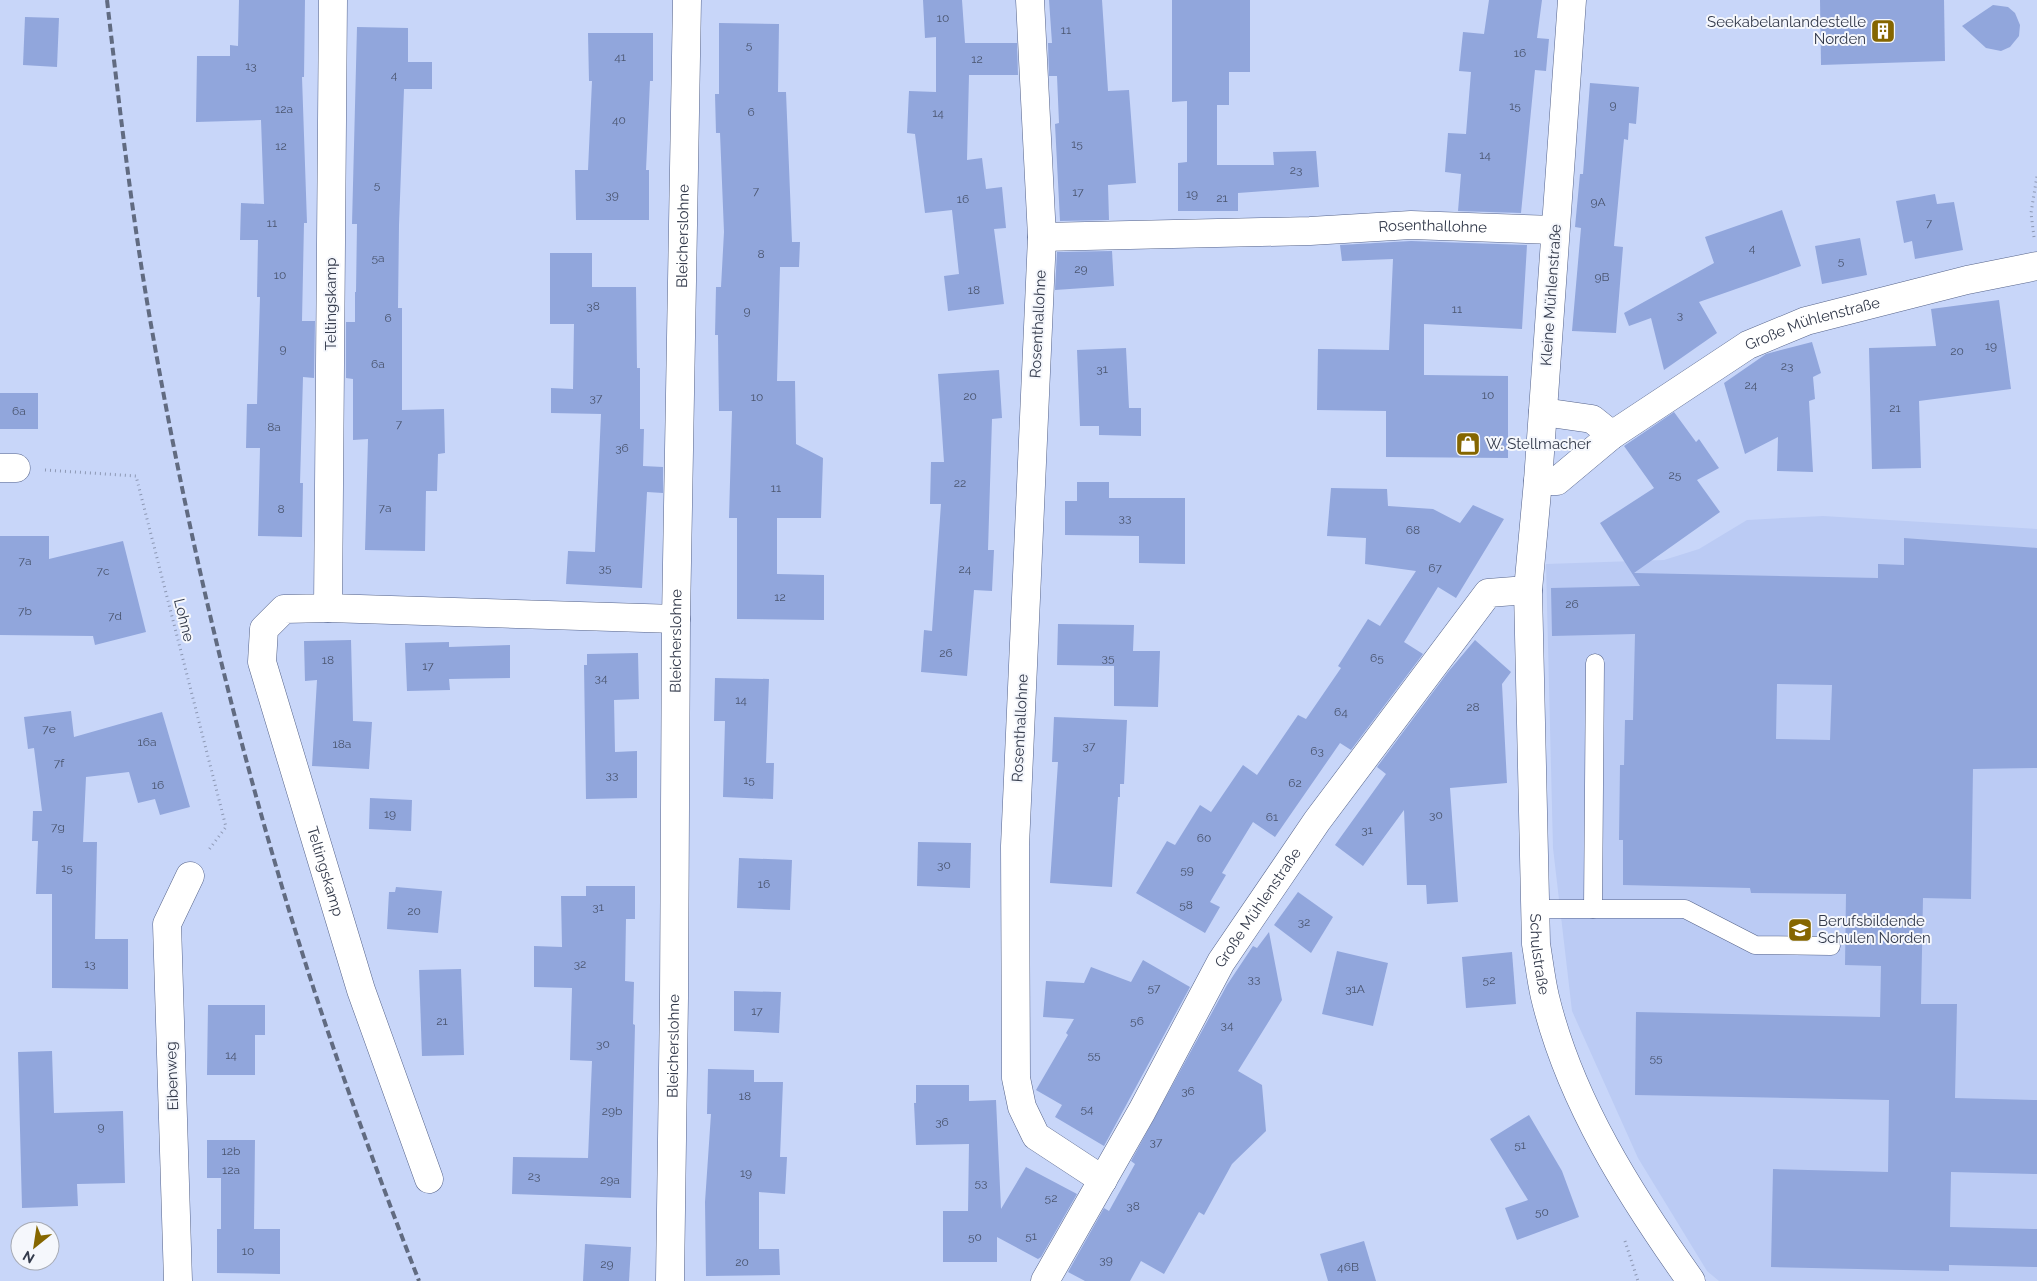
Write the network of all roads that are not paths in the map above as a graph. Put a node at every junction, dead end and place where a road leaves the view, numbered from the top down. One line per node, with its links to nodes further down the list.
1 (333, 0): 12 (street, Teltingskamp)
2 (687, 0): 13 (street, Bleicherslohne)
3 (1030, 0): 6 (street, Rosenthallohne)
4 (1572, 0): 5 (street, Kleine Mühlenstraße)
5 (1555, 230): 6 (street, Rosenthallohne); 8 (street, Kleine Mühlenstraße)
6 (1042, 238): 20 (street, Rosenthallohne)
7 (2037, 266): 9 (street, Große Mühlenstraße)
8 (1543, 412): 9 (street); 10 (street, Kleine Mühlenstraße)
9 (1612, 435): 10 (street, Große Mühlenstraße)
10 (1538, 481): 11 (street, Kleine Mühlenstraße)
11 (1528, 590): 16 (street, Schulstraße); 20 (street, Große Mühlenstraße)
12 (328, 608): 13 (street, Teltingskamp); 19 (street, Teltingskamp)
13 (676, 620): 22 (street, Bleicherslohne)
14 (1595, 663): 17 (lane)
15 (190, 876): 21 (street, Eibenweg)
16 (1536, 909): 17 (lane); 24 (street, Schulstraße)
17 (1593, 909): 18 (lane)
18 (1831, 946)
19 (429, 1179)
20 (1103, 1180): 23 (street, Große Mühlenstraße)
21 (178, 1281)
22 (670, 1281)
23 (1045, 1281)
24 (1691, 1281)

